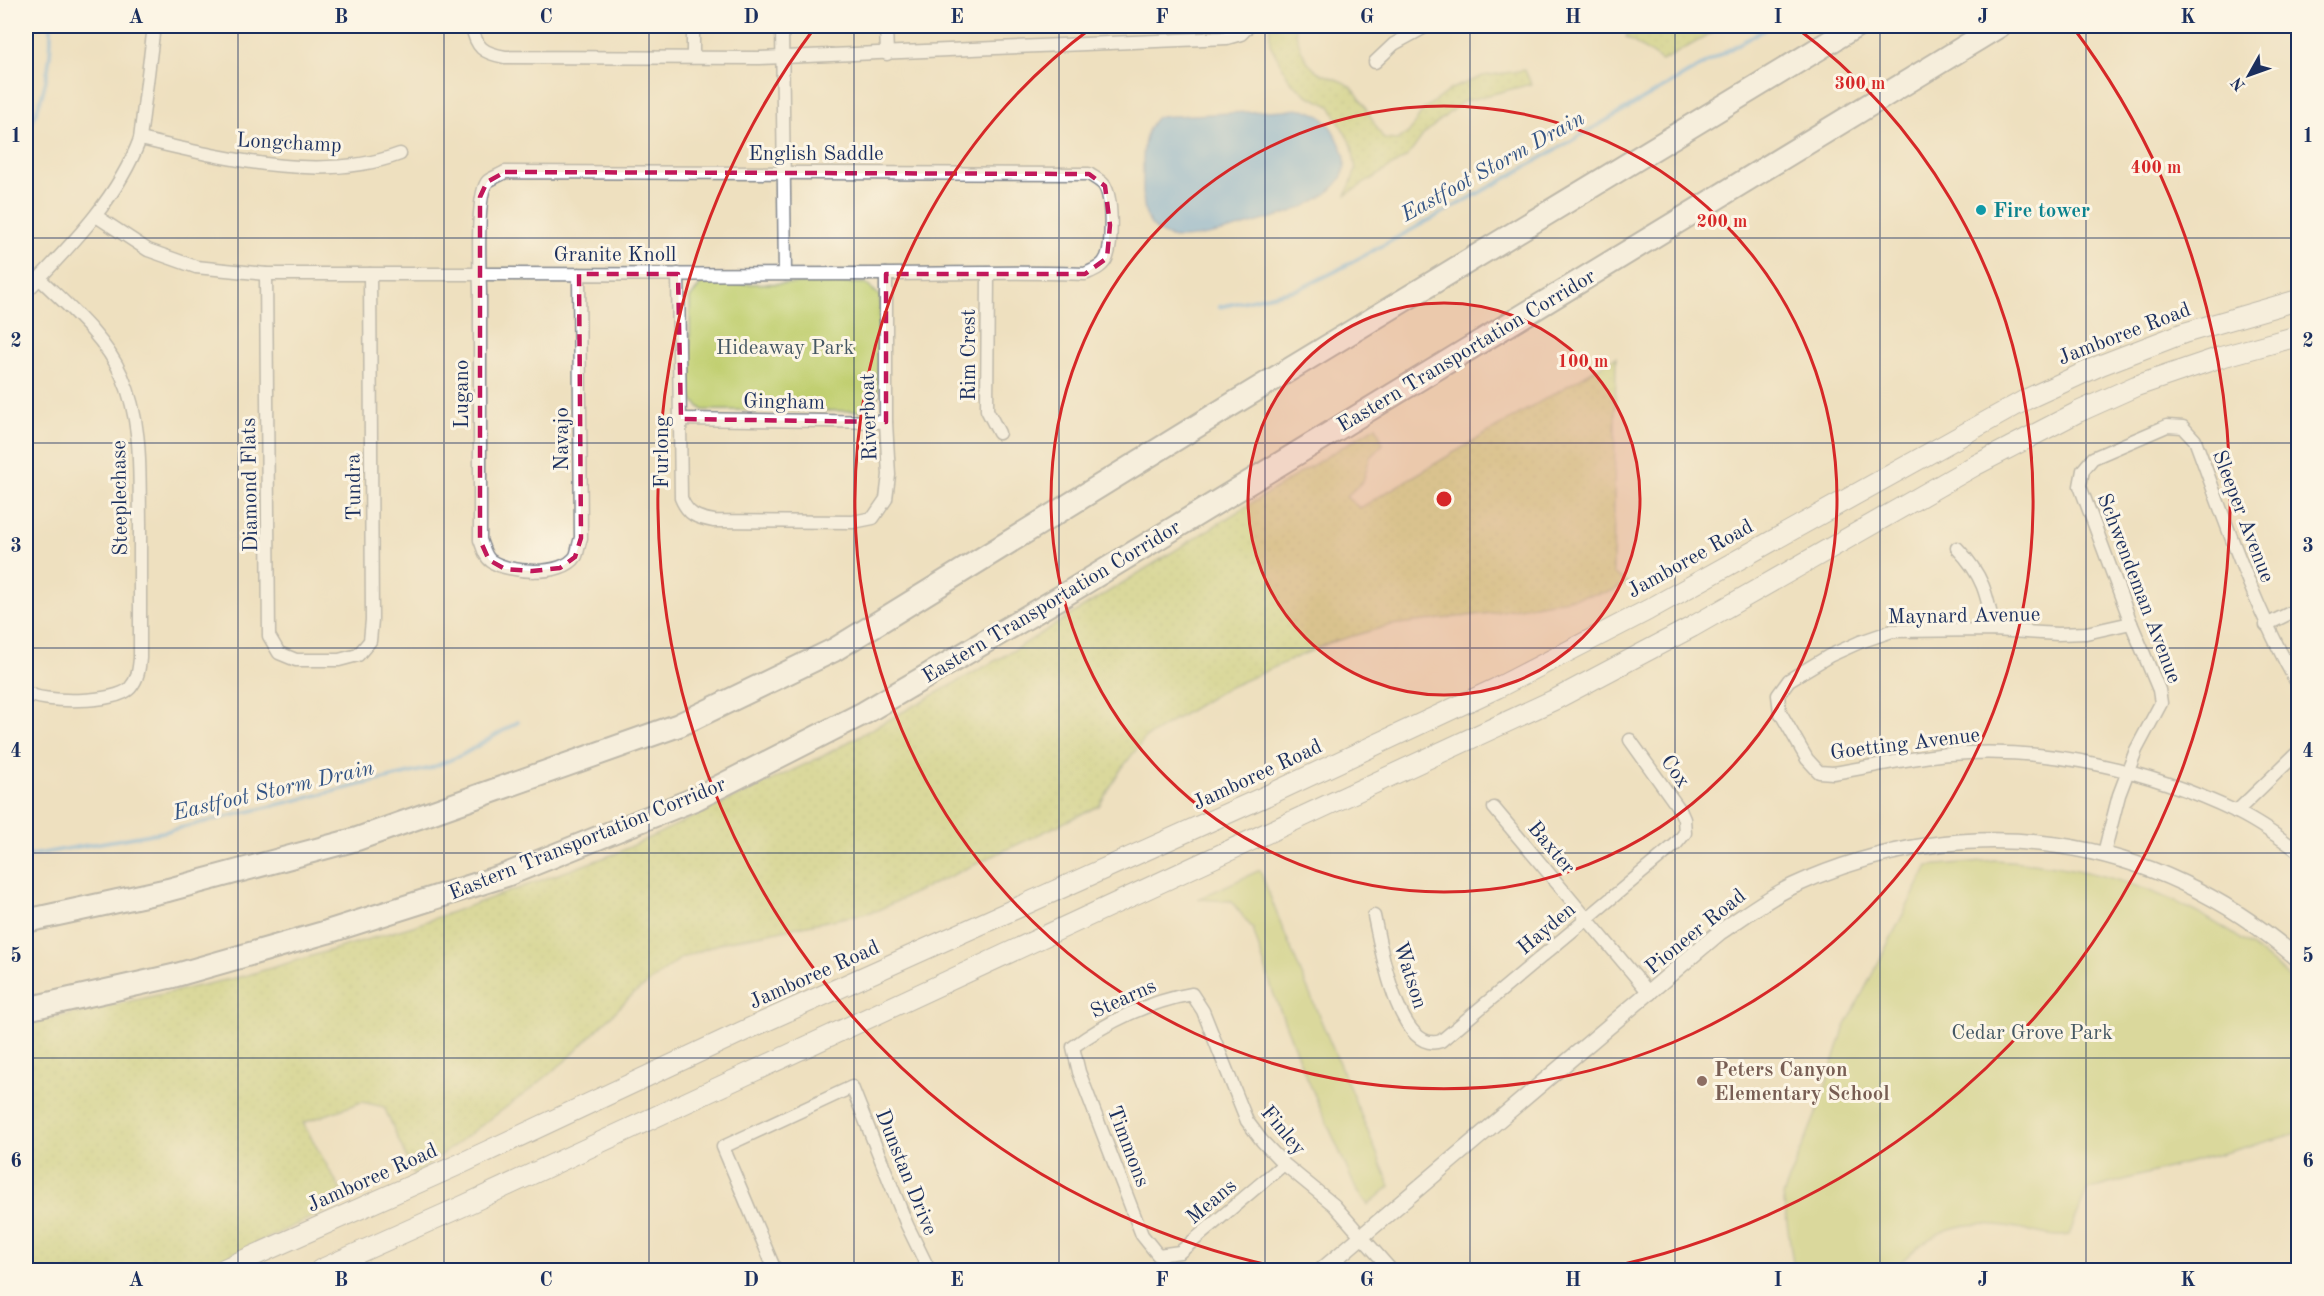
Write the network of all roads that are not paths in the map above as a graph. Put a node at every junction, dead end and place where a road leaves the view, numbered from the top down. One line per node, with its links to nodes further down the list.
1 (154, 26): 14 (street)
2 (472, 26): 11 (street)
3 (693, 26): 11 (street)
4 (782, 26): 12 (street)
5 (886, 26): 10 (street)
6 (1249, 26): 10 (street)
7 (1427, 26): 13 (street)
8 (1856, 26): 57 (highway)
9 (1999, 26): 61 (highway, Eastern Transportation Corridor)
10 (887, 54): 12 (street)
11 (693, 57): 12 (street)
12 (782, 57): 16 (street)
13 (1375, 62)
14 (140, 139): 15 (street, Longchamp); 18 (street)
15 (400, 154)
16 (784, 172): 17 (street, English Saddle); 19 (street, English Saddle); 25 (street)
17 (487, 182): 22 (street, Lugano)
18 (96, 216): 20 (street, Granite Knoll); 28 (street)
19 (1110, 225): 27 (street, Granite Knoll)
20 (266, 274): 21 (street, Granite Knoll); 43 (street, Diamond Flats)
21 (370, 274): 22 (street, Granite Knoll); 43 (street, Tundra)
22 (480, 274): 23 (street, Granite Knoll); 38 (street, Lugano)
23 (579, 274): 24 (street, Granite Knoll); 38 (street, Navajo)
24 (678, 274): 25 (street, Granite Knoll); 32 (street, Furlong)
25 (785, 274): 26 (street, Granite Knoll)
26 (886, 274): 27 (street, Granite Knoll); 33 (street, Riverboat)
27 (988, 274): 34 (street, Rim Crest)
28 (39, 278): 29 (street); 45 (street, Steeplechase)
29 (26, 292)
30 (2298, 300): 67 (main road, Jamboree Road)
31 (2298, 336): 68 (main road)
32 (681, 419): 33 (street, Gingham); 36 (street, Furlong)
33 (886, 422): 36 (street, Riverboat)
34 (999, 433)
35 (2083, 470): 40 (street, Schwendeman Avenue); 41 (street, Sleeper Avenue)
36 (873, 518)
37 (1957, 548): 42 (street)
38 (532, 571)
39 (2298, 609): 41 (street)
40 (2131, 623): 42 (street, Maynard Avenue); 48 (street, Schwendeman Avenue)
41 (2266, 625): 44 (street, Sleeper Avenue)
42 (1994, 630): 49 (street, Maynard Avenue)
43 (319, 660)
44 (2298, 685)
45 (26, 692)
46 (1630, 740): 52 (street, Cox)
47 (2298, 752): 51 (street)
48 (2128, 771): 49 (street, Goetting Avenue); 51 (street, Goetting Avenue); 54 (street, Schwendeman Avenue)
49 (1820, 772)
50 (1494, 808): 56 (street, Baxter)
51 (2236, 812): 53 (street, Goetting Avenue)
52 (1686, 827): 56 (street, Hayden)
53 (2298, 851)
54 (2104, 853): 58 (street, Pioneer Road); 60 (street, Pioneer Road)
55 (1374, 916): 62 (street, Watson)
56 (1587, 918): 60 (street, Baxter); 62 (street, Hayden)
57 (26, 921)
58 (2298, 959)
59 (1192, 994): 63 (street, Stearns); 64 (street, Finley)
60 (1650, 994): 65 (street, Pioneer Road)
61 (26, 1009)
62 (1422, 1040)
63 (1073, 1047): 66 (street, Timmons)
64 (1284, 1164): 65 (street, Finley); 66 (street, Means)
65 (1362, 1237): 71 (street, Pioneer Road); 72 (street, Finley)
66 (1158, 1255)
67 (222, 1270)
68 (320, 1270)
69 (775, 1270): 70 (street, Dunstan Drive)
70 (928, 1270)
71 (1322, 1270)
72 (1391, 1270)

